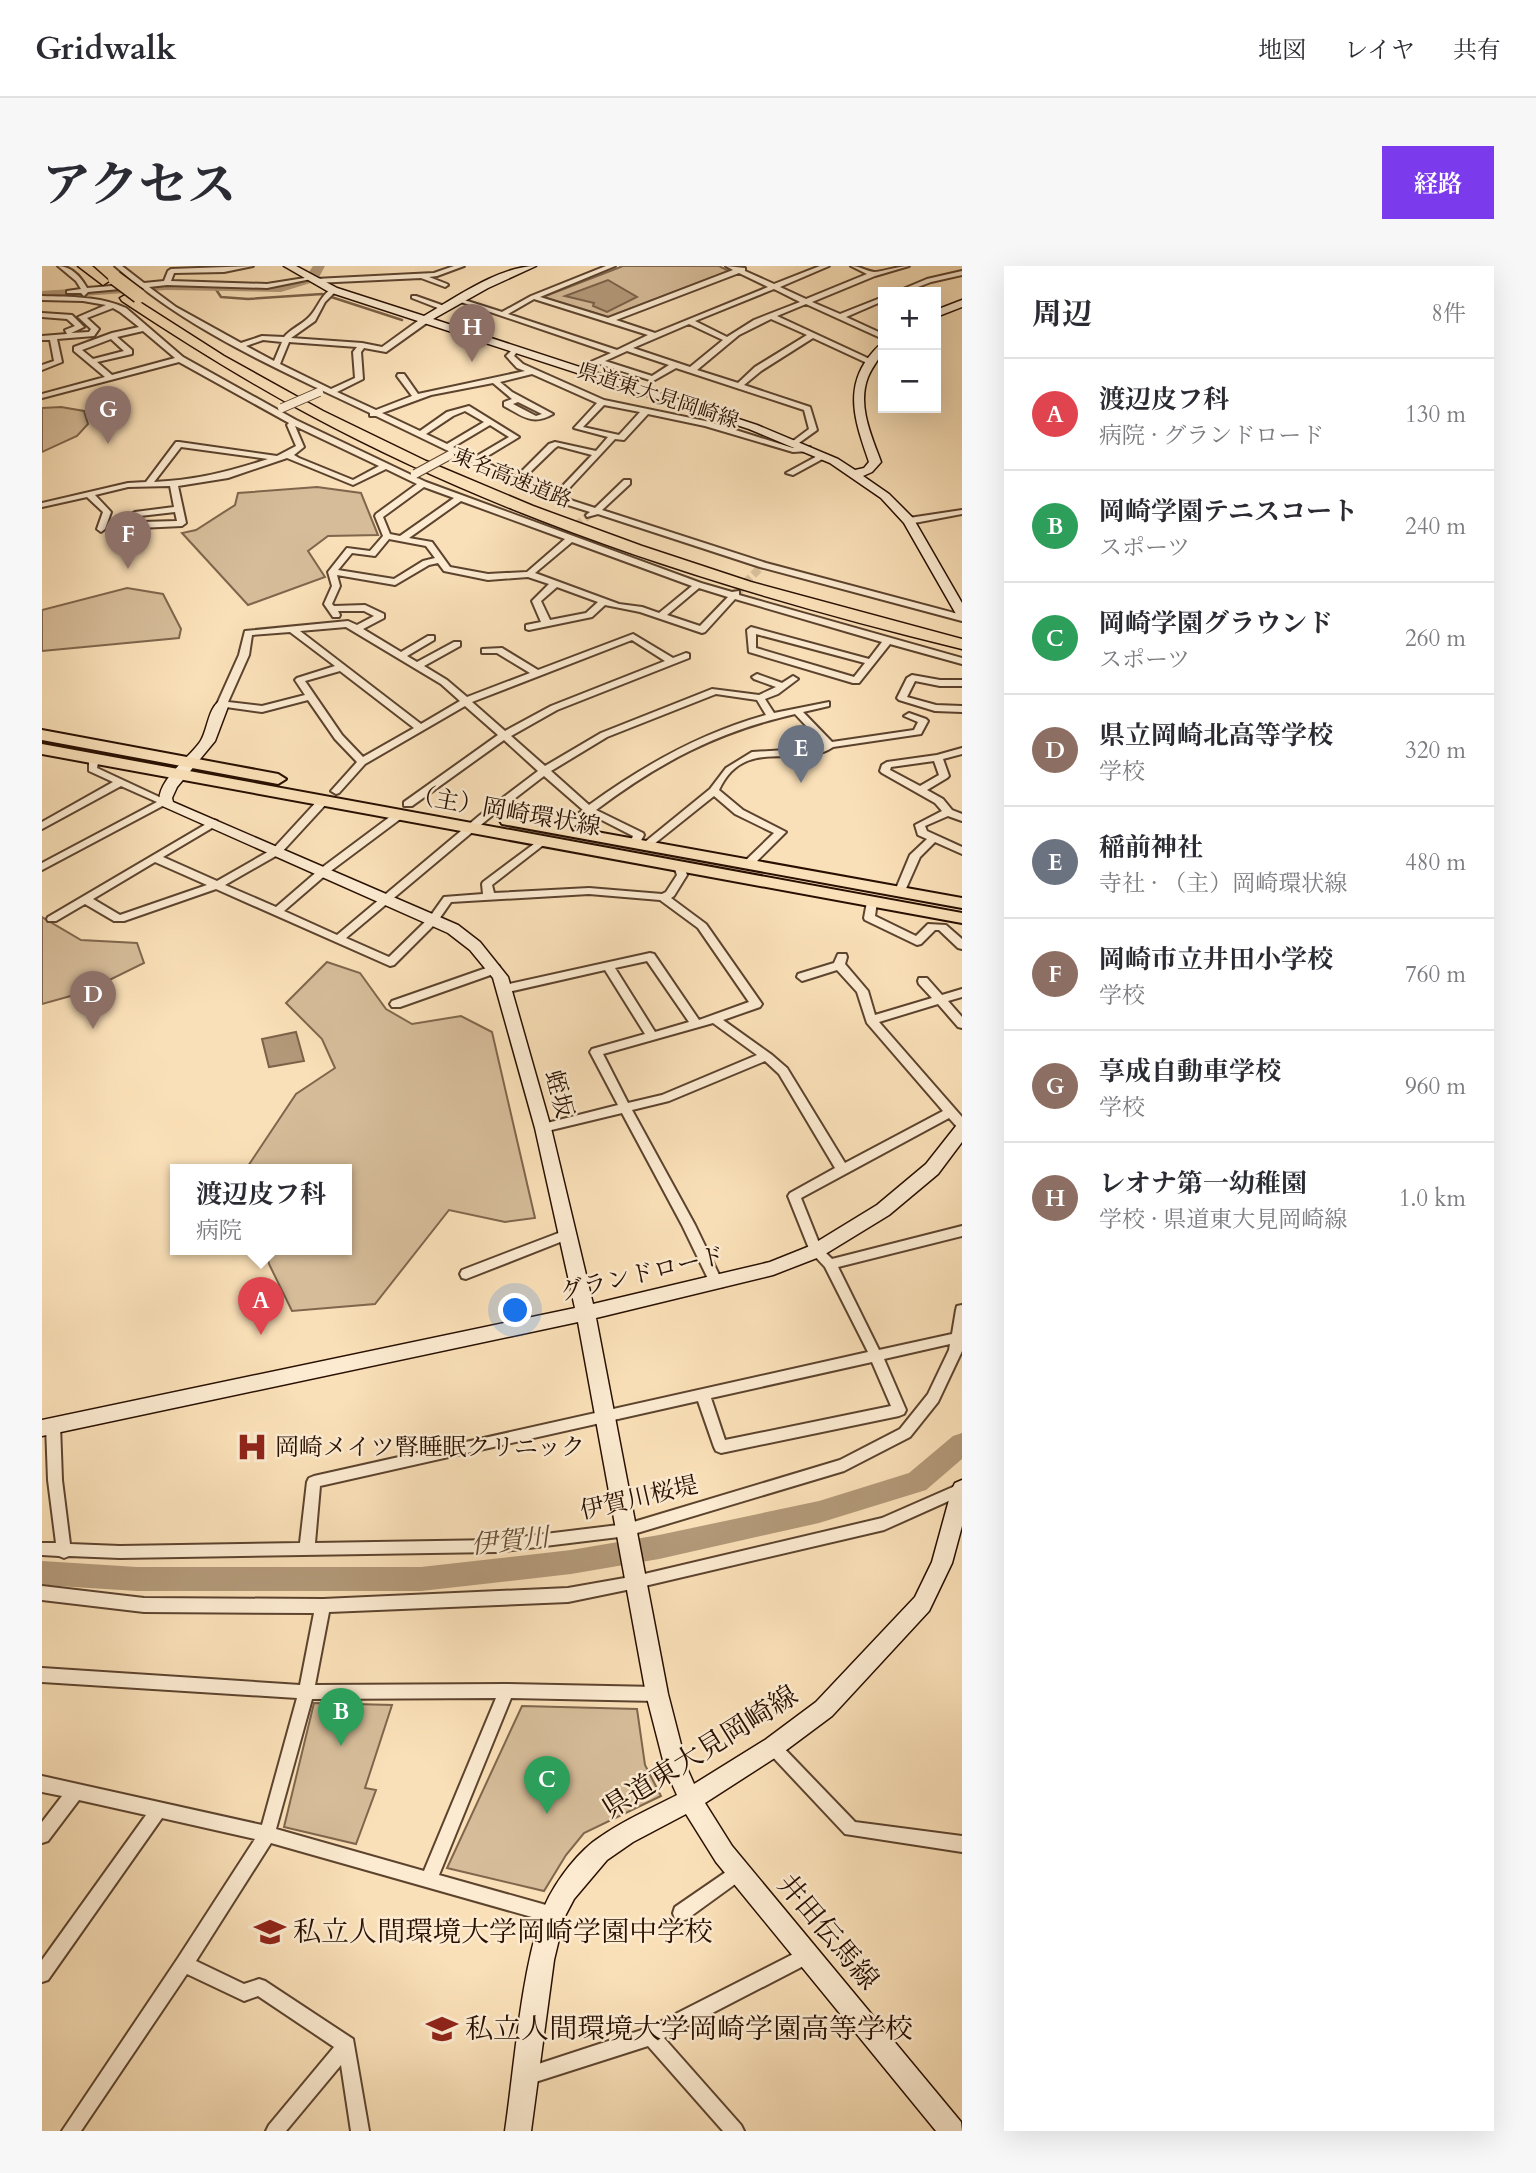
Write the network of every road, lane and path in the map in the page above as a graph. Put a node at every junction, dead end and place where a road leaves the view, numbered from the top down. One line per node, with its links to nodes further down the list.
1 (61, 266): 32 (street)
2 (84, 266): 19 (highway, 東名高速道路)
3 (100, 266): 19 (highway, 東名高速道路)
4 (164, 266): 16 (street)
5 (250, 266): 16 (street)
6 (289, 266): 23 (street, 県道東大見岡崎線)
7 (461, 266): 20 (street)
8 (531, 266): 37 (street)
9 (612, 266): 35 (street)
10 (729, 266): 15 (street)
11 (750, 266): 15 (street)
12 (826, 266): 27 (street)
13 (854, 266): 18 (street)
14 (907, 268): 18 (street)
15 (739, 270): 27 (street); 48 (street)
16 (171, 271): 25 (street)
17 (962, 273): 24 (street)
18 (873, 274): 39 (street)
19 (112, 275): 33 (highway, 東名高速道路); 33 (street)
20 (417, 276): 22 (street); 26 (street)
21 (921, 276): 24 (street)
22 (370, 278): 23 (street); 29 (street)
23 (312, 279): 25 (street); 30 (street, 県道東大見岡崎線)
24 (929, 280): 28 (street)
25 (167, 283): 33 (street)
26 (445, 285)
27 (775, 286): 39 (street); 49 (street)
28 (912, 287)
29 (388, 288)
30 (333, 290): 47 (street, 県道東大見岡崎線); 57 (street)
31 (42, 292): 32 (street)
32 (84, 294): 33 (street); 33 (street); 36 (street)
33 (134, 295): 50 (street); 56 (street); 59 (street); 138 (highway, 東名高速道路); 142 (highway, 東名高速道路)
34 (414, 297): 41 (street)
35 (533, 297): 43 (street); 48 (street)
36 (42, 298)
37 (459, 300): 41 (street); 43 (street)
38 (878, 301): 46 (street)
39 (806, 302): 45 (street); 46 (street)
40 (962, 303): 42 (street)
41 (446, 308): 47 (street)
42 (941, 312)
43 (503, 314): 62 (street)
44 (42, 315): 54 (street)
45 (771, 316): 52 (street); 58 (street)
46 (840, 317): 53 (street)
47 (425, 320): 60 (street); 61 (street, 県道東大見岡崎線)
48 (610, 320): 51 (street)
49 (690, 321): 51 (street); 58 (street)
50 (142, 329): 55 (street); 64 (street)
51 (655, 335): 62 (street)
52 (813, 335): 67 (street); 78 (street)
53 (878, 335)
54 (42, 336): 56 (street)
55 (111, 336): 65 (street); 65 (street)
56 (53, 338): 70 (street)
57 (286, 340): 59 (street); 60 (street); 68 (street)
58 (729, 340): 72 (street)
59 (242, 345): 68 (street)
60 (362, 345): 79 (street)
61 (515, 349): 71 (street, 県道東大見岡崎線); 73 (street)
62 (621, 350): 66 (street); 69 (street)
63 (880, 350): 67 (street)
64 (180, 359): 75 (street); 85 (street)
65 (92, 361): 75 (street)
66 (598, 361): 69 (street); 71 (street)
67 (870, 361): 103 (street)
68 (276, 365): 79 (street)
69 (676, 365): 72 (street)
70 (42, 369)
71 (580, 370): 90 (street, 県道東大見岡崎線)
72 (692, 370): 78 (street)
73 (530, 372): 76 (street); 84 (street)
74 (401, 376): 82 (street)
75 (111, 378): 80 (street)
76 (495, 381): 82 (street); 83 (street)
77 (42, 386): 80 (street)
78 (738, 387): 93 (street)
79 (324, 391): 85 (street, bridge); 87 (street)
80 (59, 392): 81 (street)
81 (42, 396)
82 (416, 396): 87 (street)
83 (518, 399)
84 (602, 402): 86 (street); 92 (street)
85 (278, 410): 88 (street)
86 (646, 411): 90 (street); 92 (street)
87 (373, 414): 91 (street)
88 (293, 422): 97 (street); 101 (street)
89 (490, 422): 91 (street); 95 (street); 100 (street)
90 (748, 431): 93 (street, 県道東大見岡崎線); 94 (street)
91 (419, 435): 95 (street)
92 (613, 437): 96 (street)
93 (796, 443): 94 (street, 県道東大見岡崎線)
94 (807, 449): 98 (street, 県道東大見岡崎線)
95 (451, 451): 100 (street); 104 (street, bridge)
96 (598, 454): 105 (street); 112 (street)
97 (288, 455): 99 (street); 101 (street)
98 (824, 456): 102 (street); 103 (street, 県道東大見岡崎線)
99 (278, 458): 107 (street); 108 (street)
100 (476, 460): 105 (street)
101 (384, 467): 104 (street)
102 (790, 473)
103 (856, 474): 117 (street, 県道東大見岡崎線)
104 (411, 476): 109 (street)
105 (517, 481): 112 (street)
106 (627, 482): 116 (street)
107 (149, 483): 108 (street); 110 (street)
108 (173, 483): 114 (street)
109 (423, 484): 111 (street); 119 (street)
110 (89, 494): 113 (street); 118 (street)
111 (459, 498): 120 (street); 121 (street)
112 (556, 498): 116 (street)
113 (42, 505)
114 (178, 509): 114 (street)
115 (962, 512): 117 (street)
116 (593, 514): 123 (street)
117 (909, 521): 131 (street, 県道東大見岡崎線)
118 (101, 529)
119 (387, 536): 121 (street); 124 (street)
120 (566, 536): 125 (street); 127 (street)
121 (403, 538): 122 (street)
122 (440, 560): 124 (street); 125 (street)
123 (761, 567): 131 (street)
124 (332, 572): 130 (street)
125 (529, 575): 126 (street)
126 (555, 584): 129 (street); 133 (street)
127 (698, 585): 128 (street); 132 (street)
128 (734, 594): 132 (street); 140 (street)
129 (603, 601): 132 (street); 133 (street)
130 (332, 609): 134 (street); 137 (street)
131 (962, 616)
132 (660, 617)
133 (547, 624): 135 (street)
134 (341, 625): 136 (street); 137 (street)
135 (529, 627)
136 (292, 629): 150 (street); 159 (street)
137 (357, 629): 144 (street)
138 (962, 634)
139 (431, 638): 144 (street)
140 (887, 642): 146 (street); 148 (street)
141 (457, 644): 149 (street)
142 (962, 644)
143 (485, 651): 151 (street)
144 (400, 656): 149 (street)
145 (686, 656): 147 (street)
146 (962, 661)
147 (671, 662): 151 (street); 167 (street)
148 (871, 662): 148 (street)
149 (417, 666): 158 (street)
150 (342, 667): 156 (street); 165 (street)
151 (537, 674): 158 (street)
152 (757, 677): 155 (street)
153 (793, 678): 155 (street)
154 (962, 683): 161 (street)
155 (782, 686): 157 (street)
156 (311, 696): 159 (street); 174 (street)
157 (760, 698): 164 (street); 175 (street)
158 (466, 701): 165 (street); 167 (street)
159 (222, 704): 173 (street)
160 (826, 704): 162 (street)
161 (962, 709)
162 (796, 711): 164 (street); 168 (street)
163 (909, 716): 168 (street)
164 (772, 717): 183 (street)
165 (419, 727): 174 (street)
166 (42, 735): 173 (main road, （主）岡崎環状線)
167 (503, 736): 175 (street); 182 (street)
168 (830, 745): 179 (street)
169 (42, 748): 171 (main road, （主）岡崎環状線)
170 (962, 751): 172 (street)
171 (94, 758): 176 (main road, （主）岡崎環状線); 177 (street)
172 (938, 758): 178 (street); 178 (street)
173 (193, 762): 176 (street); 180 (main road, （主）岡崎環状線)
174 (362, 762): 180 (street)
175 (544, 771): 183 (street); 186 (street)
176 (180, 774): 180 (main road, （主）岡崎環状線); 181 (street)
177 (120, 782): 181 (street); 188 (street)
178 (920, 790): 184 (street)
179 (714, 791): 192 (street); 196 (street)
180 (330, 796): 182 (main road, （主）岡崎環状線); 193 (street)
181 (165, 802): 187 (street, 蛭坂); 198 (street)
182 (403, 810): 186 (main road, （主）岡崎環状線); 199 (street)
183 (589, 810): 189 (street); 192 (street)
184 (948, 812): 185 (street); 190 (street)
185 (962, 818)
186 (478, 822): 189 (main road, （主）岡崎環状線); 191 (main road, （主）岡崎環状線); 204 (street)
187 (213, 823): 193 (street, 蛭坂); 195 (street)
188 (42, 826)
189 (561, 831): 192 (main road, （主）岡崎環状線)
190 (934, 838): 194 (street); 201 (street)
191 (542, 841): 197 (main road, （主）岡崎環状線); 202 (street)
192 (639, 845): 196 (main road, （主）岡崎環状線)
193 (277, 850): 199 (street, 蛭坂); 200 (street)
194 (962, 851)
195 (155, 858): 200 (street); 205 (street)
196 (748, 864): 201 (main road, （主）岡崎環状線)
197 (679, 866): 203 (street); 206 (main road, （主）岡崎環状線)
198 (42, 867)
199 (324, 872): 204 (street, 蛭坂); 208 (street)
200 (218, 886): 205 (street); 208 (street)
201 (900, 891): 207 (main road, （主）岡崎環状線)
202 (489, 895): 203 (street); 211 (street)
203 (663, 897): 223 (street)
204 (384, 899): 211 (street, 蛭坂); 212 (street)
205 (85, 900): 210 (street)
206 (872, 902): 209 (main road, （主）岡崎環状線); 213 (street)
207 (962, 903)
208 (277, 912): 212 (street)
209 (962, 918)
210 (52, 919)
211 (433, 920): 212 (street); 216 (street, 蛭坂)
212 (339, 939)
213 (962, 945)
214 (841, 961): 217 (street); 224 (street)
215 (608, 966): 219 (street); 225 (street); 227 (street)
216 (495, 969): 219 (street, 蛭坂); 222 (street)
217 (802, 977)
218 (923, 981): 221 (street)
219 (504, 989): 231 (street, 蛭坂)
220 (962, 993): 221 (street)
221 (940, 1000): 224 (street); 226 (street)
222 (396, 1004)
223 (715, 1018): 225 (street); 228 (street)
224 (871, 1020): 230 (street)
225 (696, 1024): 227 (street)
226 (962, 1024)
227 (652, 1036): 229 (street)
228 (763, 1057): 229 (street); 233 (street)
229 (624, 1108): 231 (street); 239 (street)
230 (951, 1112): 232 (street); 233 (street)
231 (543, 1128): 235 (street, 蛭坂)
232 (961, 1132): 236 (street, グランドロード)
233 (842, 1169): 236 (street)
234 (962, 1231): 237 (street)
235 (569, 1234): 238 (street); 241 (street, 蛭坂)
236 (816, 1251): 237 (street); 239 (street, グランドロード)
237 (830, 1264): 243 (street)
238 (467, 1274)
239 (718, 1283): 241 (street, グランドロード)
240 (962, 1310): 248 (street, 伊賀川桜堤)
241 (586, 1313): 245 (street, 蛭坂); 246 (street, グランドロード)
242 (950, 1339): 243 (street)
243 (876, 1354): 244 (street); 244 (street)
244 (703, 1396): 245 (street)
245 (607, 1416): 248 (street, 蛭坂); 249 (street)
246 (48, 1427): 251 (street)
247 (962, 1489): 252 (street); 259 (street, 県道東大見岡崎線)
248 (627, 1530): 249 (street, 伊賀川桜堤); 252 (street, 蛭坂)
249 (307, 1548): 251 (street, 伊賀川桜堤)
250 (42, 1549): 251 (street)
251 (64, 1552)
252 (636, 1582): 254 (street); 258 (street, 井田伝馬線)
253 (42, 1593): 254 (street)
254 (323, 1606): 257 (street)
255 (42, 1675): 257 (street)
256 (506, 1691): 257 (street); 258 (street); 268 (street)
257 (306, 1692): 264 (street)
258 (657, 1694): 262 (street, 井田伝馬線)
259 (773, 1747): 262 (street, 県道東大見岡崎線); 266 (street)
260 (42, 1784): 261 (street)
261 (75, 1792): 263 (street); 265 (street)
262 (690, 1800): 267 (street, 井田伝馬線); 270 (street, 県道東大見岡崎線)
263 (158, 1811): 264 (street); 273 (street)
264 (267, 1834): 268 (street); 272 (street)
265 (42, 1835)
266 (962, 1844)
267 (739, 1871): 269 (street); 271 (street, 井田伝馬線)
268 (428, 1881): 270 (street)
269 (681, 1913)
270 (553, 1915): 276 (street, 県道東大見岡崎線)
271 (809, 1954): 274 (street); 283 (street, 井田伝馬線)
272 (184, 1964): 275 (street); 278 (street)
273 (44, 1969)
274 (651, 2036): 276 (street); 282 (street)
275 (347, 2045): 279 (street); 280 (street)
276 (525, 2076): 281 (street, 県道東大見岡崎線)
277 (962, 2127): 284 (street)
278 (71, 2131)
279 (275, 2131)
280 (359, 2131)
281 (519, 2131)
282 (736, 2131)
283 (952, 2131)
284 (957, 2131)

